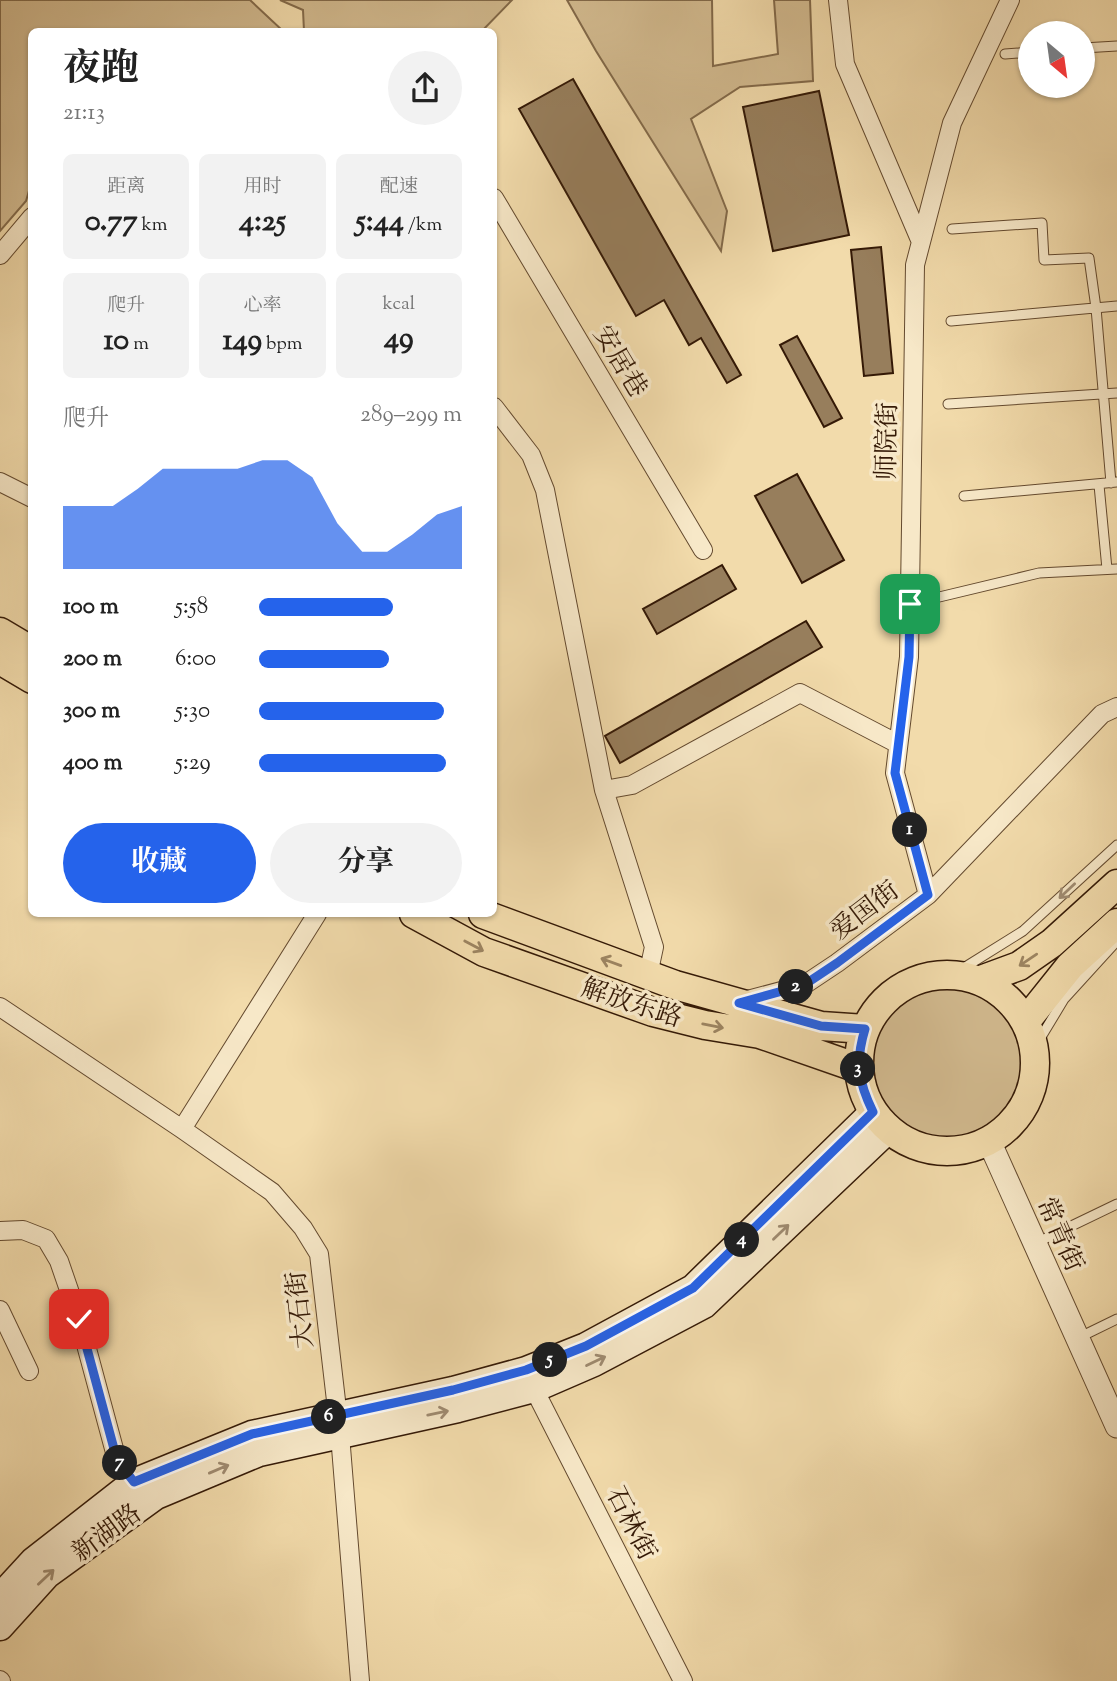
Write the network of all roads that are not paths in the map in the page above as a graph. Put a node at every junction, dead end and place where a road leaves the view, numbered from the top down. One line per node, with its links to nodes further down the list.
1 (838, 0): 10 (street)
2 (1010, 0): 10 (street, 师院街)
3 (1117, 46): 4 (lane)
4 (1096, 47)
5 (1018, 53): 6 (lane)
6 (1005, 54)
7 (497, 203): 24 (street, 安居巷)
8 (28, 222): 11 (street)
9 (952, 229): 13 (lane)
10 (921, 242): 26 (street, 师院街)
11 (0, 255)
12 (1117, 306): 13 (lane)
13 (1096, 308): 14 (lane); 16 (lane)
14 (951, 321)
15 (1117, 393): 16 (lane)
16 (1104, 394): 17 (lane); 20 (lane)
17 (948, 404)
18 (497, 411): 33 (street)
19 (0, 482): 22 (street)
20 (1114, 483): 21 (lane)
21 (1099, 485): 23 (lane); 25 (lane)
22 (28, 496)
23 (964, 496)
24 (704, 551)
25 (1112, 569): 26 (lane)
26 (910, 604): 32 (street, 师院街)
27 (0, 632): 28 (main road)
28 (28, 649)
29 (0, 660): 30 (main road)
30 (28, 677)
31 (1117, 706): 36 (street, 爱国街)
32 (898, 744): 33 (street); 36 (street, 师院街)
33 (604, 790): 42 (street)
34 (1117, 845): 43 (lane, one-way to 43)
35 (1117, 884): 43 (main road, one-way to 43)
36 (928, 895): 44 (street, 爱国街)
37 (315, 917): 50 (street)
38 (420, 917): 48 (main road, 解放东路, one-way to 48)
39 (491, 917): 42 (main road, 解放东路, one-way to 39)
40 (1117, 923): 47 (main road)
41 (1117, 941): 47 (lane)
42 (648, 975): 44 (main road, 解放东路)
43 (967, 977): 46 (main road); 47 (main road)
44 (739, 1003): 46 (main road, 解放东路)
45 (0, 1007): 50 (street, 大石街)
46 (865, 1029): 48 (main road)
47 (1030, 1034): 51 (main road)
48 (858, 1068): 49 (main road)
49 (881, 1121): 51 (main road); 59 (main road, 新湖路)
50 (182, 1129): 61 (street, 大石街)
51 (989, 1141): 54 (street, 常青街)
52 (1117, 1205): 54 (lane)
53 (0, 1231): 62 (street)
54 (1034, 1244): 57 (street, 常青街)
55 (0, 1310): 58 (street)
56 (1117, 1319): 57 (lane)
57 (1076, 1339): 60 (street, 常青街)
58 (29, 1371)
59 (530, 1380): 61 (main road, 新湖路); 66 (street, 石林街)
60 (1116, 1424)
61 (339, 1425): 62 (main road, 新湖路); 65 (street, 大石街)
62 (145, 1489): 63 (main road, 新湖路); 64 (main road, 新湖路, one-way to 62)
63 (0, 1597)
64 (0, 1627)
65 (360, 1681)
66 (683, 1681)

